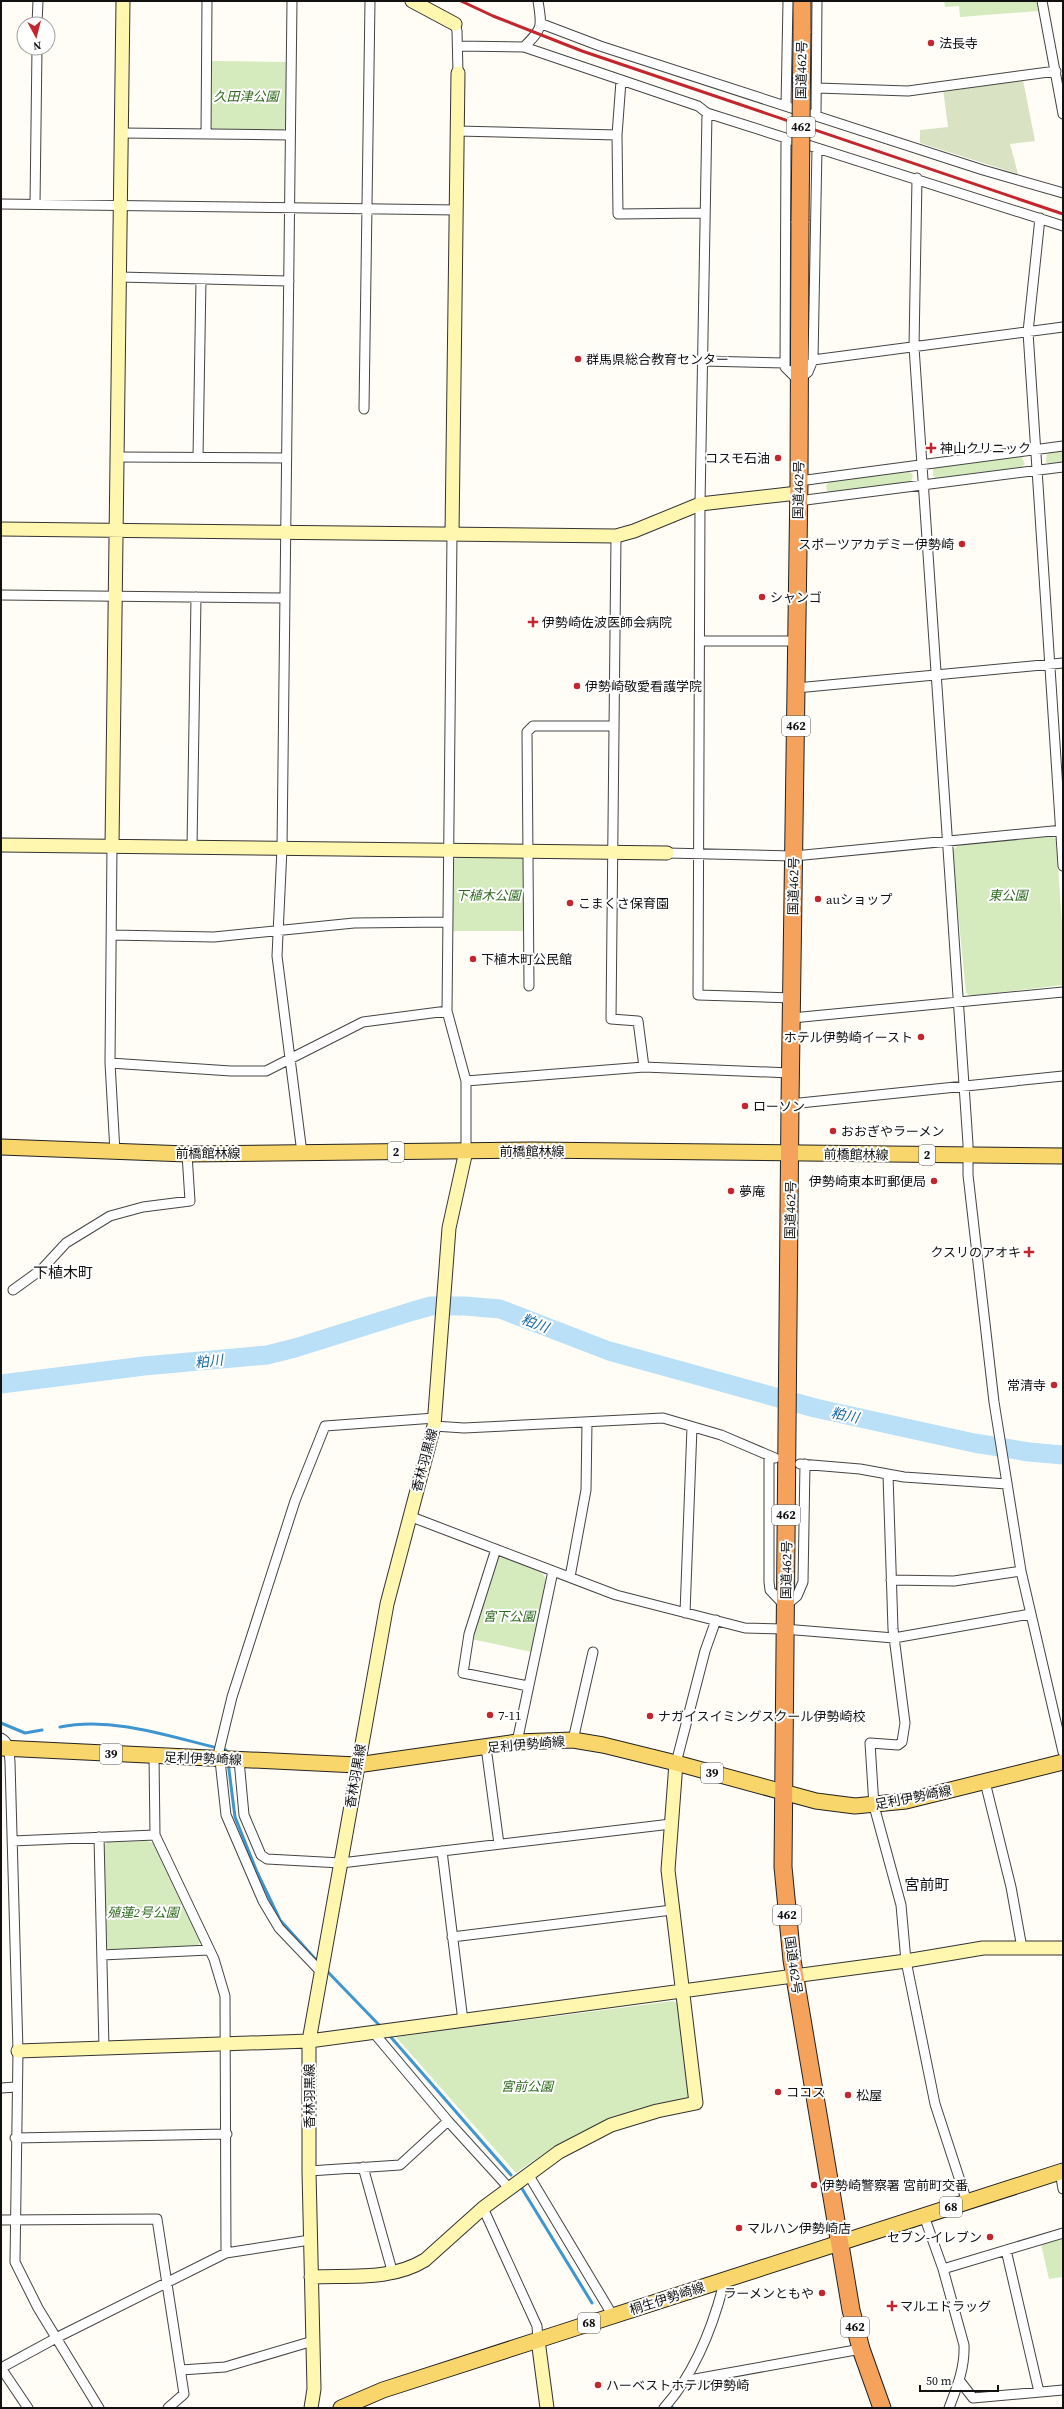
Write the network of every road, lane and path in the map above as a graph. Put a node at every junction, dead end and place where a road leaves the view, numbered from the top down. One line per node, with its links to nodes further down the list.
1 (38, 1): 12 (street)
2 (123, 1): 27 (street)
3 (207, 1): 28 (street)
4 (292, 1): 29 (street)
5 (370, 1): 39 (street)
6 (412, 1): 13 (street)
7 (538, 1): 14 (street)
8 (788, 1): 22 (street)
9 (802, 1): 53 (highway, 国道462号 / 462, bridge)
10 (817, 1): 21 (street)
11 (1042, 1): 18 (street)
12 (37, 16)
13 (455, 24): 15 (street)
14 (542, 24): 16 (street); 22 (street)
15 (458, 46): 16 (street); 19 (street)
16 (524, 47): 20 (street)
17 (37, 56): 36 (street)
18 (1056, 71): 21 (street); 24 (street)
19 (458, 73): 26 (street)
20 (621, 81): 23 (street); 30 (street)
21 (817, 88): 25 (street)
22 (786, 106): 25 (street)
23 (707, 112): 31 (street); 41 (street)
24 (1063, 114)
25 (816, 116): 34 (street)
26 (457, 132): 30 (street); 40 (street)
27 (122, 133): 28 (street); 37 (street)
28 (206, 134): 29 (street)
29 (290, 135): 38 (street)
30 (617, 135): 41 (street)
31 (786, 138): 32 (street); 52 (street)
32 (817, 148): 33 (street); 50 (street)
33 (917, 178): 42 (street); 49 (street)
34 (1063, 193)
35 (1, 204): 36 (street)
36 (35, 204): 37 (street)
37 (120, 205): 38 (street); 44 (street)
38 (288, 208): 39 (street); 46 (street)
39 (368, 208): 40 (street); 54 (street)
40 (457, 210): 69 (street)
41 (704, 213): 51 (street)
42 (1040, 218): 43 (street); 48 (street)
43 (1063, 226)
44 (119, 277): 45 (street); 57 (street)
45 (201, 279): 46 (street); 58 (street)
46 (289, 280): 59 (street)
47 (1063, 327): 48 (street)
48 (1028, 332): 49 (street); 56 (street)
49 (914, 347): 50 (street); 60 (street)
50 (813, 360): 53 (street)
51 (704, 361): 52 (street); 65 (street)
52 (785, 363): 53 (street)
53 (798, 380): 64 (highway, 国道462号 / 462)
54 (364, 409)
55 (1063, 446): 56 (street)
56 (1035, 449): 60 (street); 62 (street)
57 (118, 457): 58 (street); 67 (street)
58 (198, 457): 59 (street)
59 (285, 458): 68 (street)
60 (922, 464): 63 (street); 64 (street)
61 (1063, 467): 62 (street)
62 (1036, 470): 63 (street); 78 (street)
63 (923, 484): 64 (street); 79 (street)
64 (798, 492): 65 (street); 76 (highway, 国道462号 / 462)
65 (700, 504): 70 (street); 75 (street)
66 (1, 529): 67 (street)
67 (116, 530): 68 (street); 72 (street)
68 (284, 533): 69 (street); 74 (street)
69 (452, 534): 70 (street); 88 (street)
70 (616, 536): 81 (street)
71 (1, 595): 72 (street)
72 (116, 596): 73 (street); 85 (street)
73 (196, 597): 74 (street); 86 (street)
74 (283, 598): 87 (street)
75 (700, 640): 76 (street); 92 (street)
76 (797, 641): 80 (highway, 国道462号 / 462)
77 (1063, 664): 78 (street)
78 (1050, 665): 79 (street); 82 (street)
79 (937, 675): 80 (street); 83 (street)
80 (796, 688): 93 (highway, 国道462号 / 462)
81 (614, 726): 89 (street); 90 (street)
82 (1062, 830): 83 (street); 94 (street)
83 (947, 841): 93 (street); 101 (street)
84 (1, 845): 85 (street)
85 (112, 846): 86 (street); 97 (street)
86 (192, 847): 87 (street)
87 (282, 848): 88 (street); 96 (street)
88 (448, 851): 89 (street); 95 (street)
89 (528, 851): 90 (street); 98 (street)
90 (613, 852): 91 (street); 106 (street)
91 (667, 853): 92 (street)
92 (698, 854): 93 (street); 100 (street)
93 (794, 856): 100 (highway, 国道462号 / 462)
94 (1063, 866)
95 (447, 922): 96 (street); 102 (street)
96 (277, 930): 97 (street); 104 (street)
97 (111, 935): 105 (street)
98 (529, 986)
99 (1063, 992): 101 (street)
100 (792, 998): 103 (highway, 国道462号 / 462)
101 (958, 1004): 103 (street); 110 (street)
102 (447, 1011): 104 (street); 109 (street)
103 (792, 1018): 107 (highway, 国道462号 / 462)
104 (289, 1060): 105 (street); 115 (street)
105 (110, 1063): 114 (street)
106 (644, 1068): 107 (street); 109 (street)
107 (790, 1073): 111 (highway, 国道462号 / 462)
108 (1063, 1076): 110 (street)
109 (466, 1081): 113 (street)
110 (964, 1086): 111 (street); 118 (street)
111 (790, 1104): 116 (highway, 国道462号 / 462)
112 (1, 1147): 114 (main road, 前橋館林線 / 2)
113 (466, 1151): 115 (main road, 前橋館林線 / 2); 116 (main road, 前橋館林線 / 2); 121 (street, 香林羽黒線)
114 (115, 1152): 117 (main road, 前橋館林線 / 2)
115 (302, 1153): 117 (main road, 前橋館林線 / 2)
116 (790, 1153): 118 (main road, 前橋館林線 / 2); 132 (highway, 国道462号 / 462)
117 (187, 1154): 120 (street)
118 (968, 1155): 119 (main road, 前橋館林線 / 2); 125 (street)
119 (1063, 1156)
120 (13, 1290)
121 (435, 1422): 122 (street); 126 (street, 香林羽黒線); 146 (street)
122 (587, 1423): 123 (street); 130 (street)
123 (692, 1426): 132 (street); 133 (street)
124 (888, 1475): 125 (street); 131 (street); 132 (street)
125 (1007, 1481): 128 (street)
126 (409, 1516): 127 (street); 149 (street, 香林羽黒線)
127 (496, 1549): 129 (street); 139 (street)
128 (1021, 1570): 131 (street); 134 (street)
129 (553, 1571): 130 (street); 139 (street)
130 (570, 1577): 133 (street)
131 (891, 1580): 137 (street)
132 (785, 1606): 136 (highway, 国道462号 / 462)
133 (685, 1613): 135 (street)
134 (1030, 1614): 137 (street); 144 (street)
135 (716, 1620): 136 (street); 148 (street)
136 (784, 1629): 137 (street); 151 (highway, 国道462号 / 462)
137 (894, 1638): 152 (street)
138 (593, 1652): 140 (street)
139 (528, 1686): 141 (street)
140 (573, 1740): 141 (main road, 足利伊勢崎線 / 39); 148 (main road, 足利伊勢崎線 / 39)
141 (517, 1742): 143 (main road, 足利伊勢崎線 / 39)
142 (4, 1745): 145 (main road, 足利伊勢崎線 / 39); 156 (street)
143 (486, 1747): 149 (main road, 足利伊勢崎線 / 39); 157 (street)
144 (1063, 1752)
145 (154, 1756): 146 (main road, 足利伊勢崎線 / 39); 154 (street)
146 (226, 1756): 149 (main road, 足利伊勢崎線 / 39); 159 (street); 167 (street)
147 (1063, 1762): 150 (main road, 足利伊勢崎線 / 39)
148 (676, 1763): 151 (main road, 足利伊勢崎線 / 39); 153 (street)
149 (357, 1765): 159 (street, 香林羽黒線)
150 (985, 1782): 152 (main road, 足利伊勢崎線 / 39); 162 (street)
151 (783, 1793): 152 (main road, 足利伊勢崎線 / 39); 168 (highway, 国道462号 / 462)
152 (874, 1806): 166 (street)
153 (671, 1824): 157 (street); 160 (street)
154 (155, 1835): 155 (street); 164 (street)
155 (99, 1837): 156 (street); 165 (street)
156 (12, 1841): 175 (street)
157 (499, 1844): 158 (street)
158 (442, 1851): 159 (street); 161 (street)
159 (341, 1863): 167 (street, 香林羽黒線)
160 (672, 1910): 161 (street); 169 (street)
161 (452, 1937): 170 (street)
162 (1022, 1948): 163 (street); 166 (street)
163 (1063, 1948)
164 (209, 1950): 165 (street); 173 (street)
165 (102, 1954): 174 (street)
166 (906, 1961): 168 (street); 187 (street)
167 (322, 1967): 172 (street, 香林羽黒線)
168 (794, 1976): 169 (street); 194 (highway, 国道462号 / 462)
169 (682, 1992): 170 (street); 184 (street)
170 (463, 2021): 171 (street)
171 (382, 2032): 172 (street); 178 (street)
172 (309, 2041): 173 (street); 182 (street, 香林羽黒線)
173 (225, 2044): 174 (street); 179 (street)
174 (104, 2048): 175 (street)
175 (18, 2051): 176 (street)
176 (16, 2087): 177 (street); 180 (street)
177 (1, 2088)
178 (448, 2121): 181 (street); 185 (street)
179 (227, 2134): 180 (street); 196 (street)
180 (15, 2138): 191 (street)
181 (363, 2167): 182 (street); 198 (street)
182 (309, 2171): 193 (street, 香林羽黒線)
183 (1061, 2172): 186 (street); 187 (main road, 桐生伊勢崎線 / 68)
184 (528, 2174): 185 (street); 202 (street)
185 (509, 2188): 188 (street)
186 (1063, 2189)
187 (967, 2202): 189 (main road, 桐生伊勢崎線 / 68)
188 (484, 2208): 198 (street); 204 (street)
189 (924, 2216): 194 (main road, 桐生伊勢崎線 / 68); 197 (street)
190 (1, 2220): 191 (street)
191 (15, 2220): 201 (street); 203 (street)
192 (1063, 2233): 195 (street)
193 (310, 2240): 196 (street); 199 (street, 香林羽黒線)
194 (840, 2244): 200 (main road, 桐生伊勢崎線 / 68); 206 (highway, 国道462号 / 462)
195 (1006, 2250): 197 (street); 212 (street)
196 (226, 2253): 201 (street)
197 (943, 2268): 209 (street)
198 (393, 2274): 199 (street)
199 (311, 2277): 205 (street, 香林羽黒線)
200 (725, 2279): 202 (main road, 桐生伊勢崎線 / 68); 210 (street)
201 (168, 2282): 203 (street); 208 (street)
202 (613, 2316): 204 (main road, 桐生伊勢崎線 / 68)
203 (58, 2337): 207 (street); 214 (street)
204 (538, 2340): 217 (main road, 桐生伊勢崎線 / 68); 218 (street)
205 (313, 2341): 208 (street); 216 (street, 香林羽黒線)
206 (861, 2349): 210 (street); 220 (highway, 国道462号 / 462)
207 (1, 2368): 213 (street)
208 (181, 2370): 215 (street)
209 (959, 2380): 212 (street); 221 (street)
210 (684, 2381): 219 (street)
211 (1063, 2390): 212 (street)
212 (1039, 2392)
213 (28, 2408)
214 (99, 2408)
215 (168, 2408)
216 (311, 2408)
217 (341, 2408)
218 (547, 2408)
219 (664, 2408)
220 (882, 2408)
221 (949, 2408)

